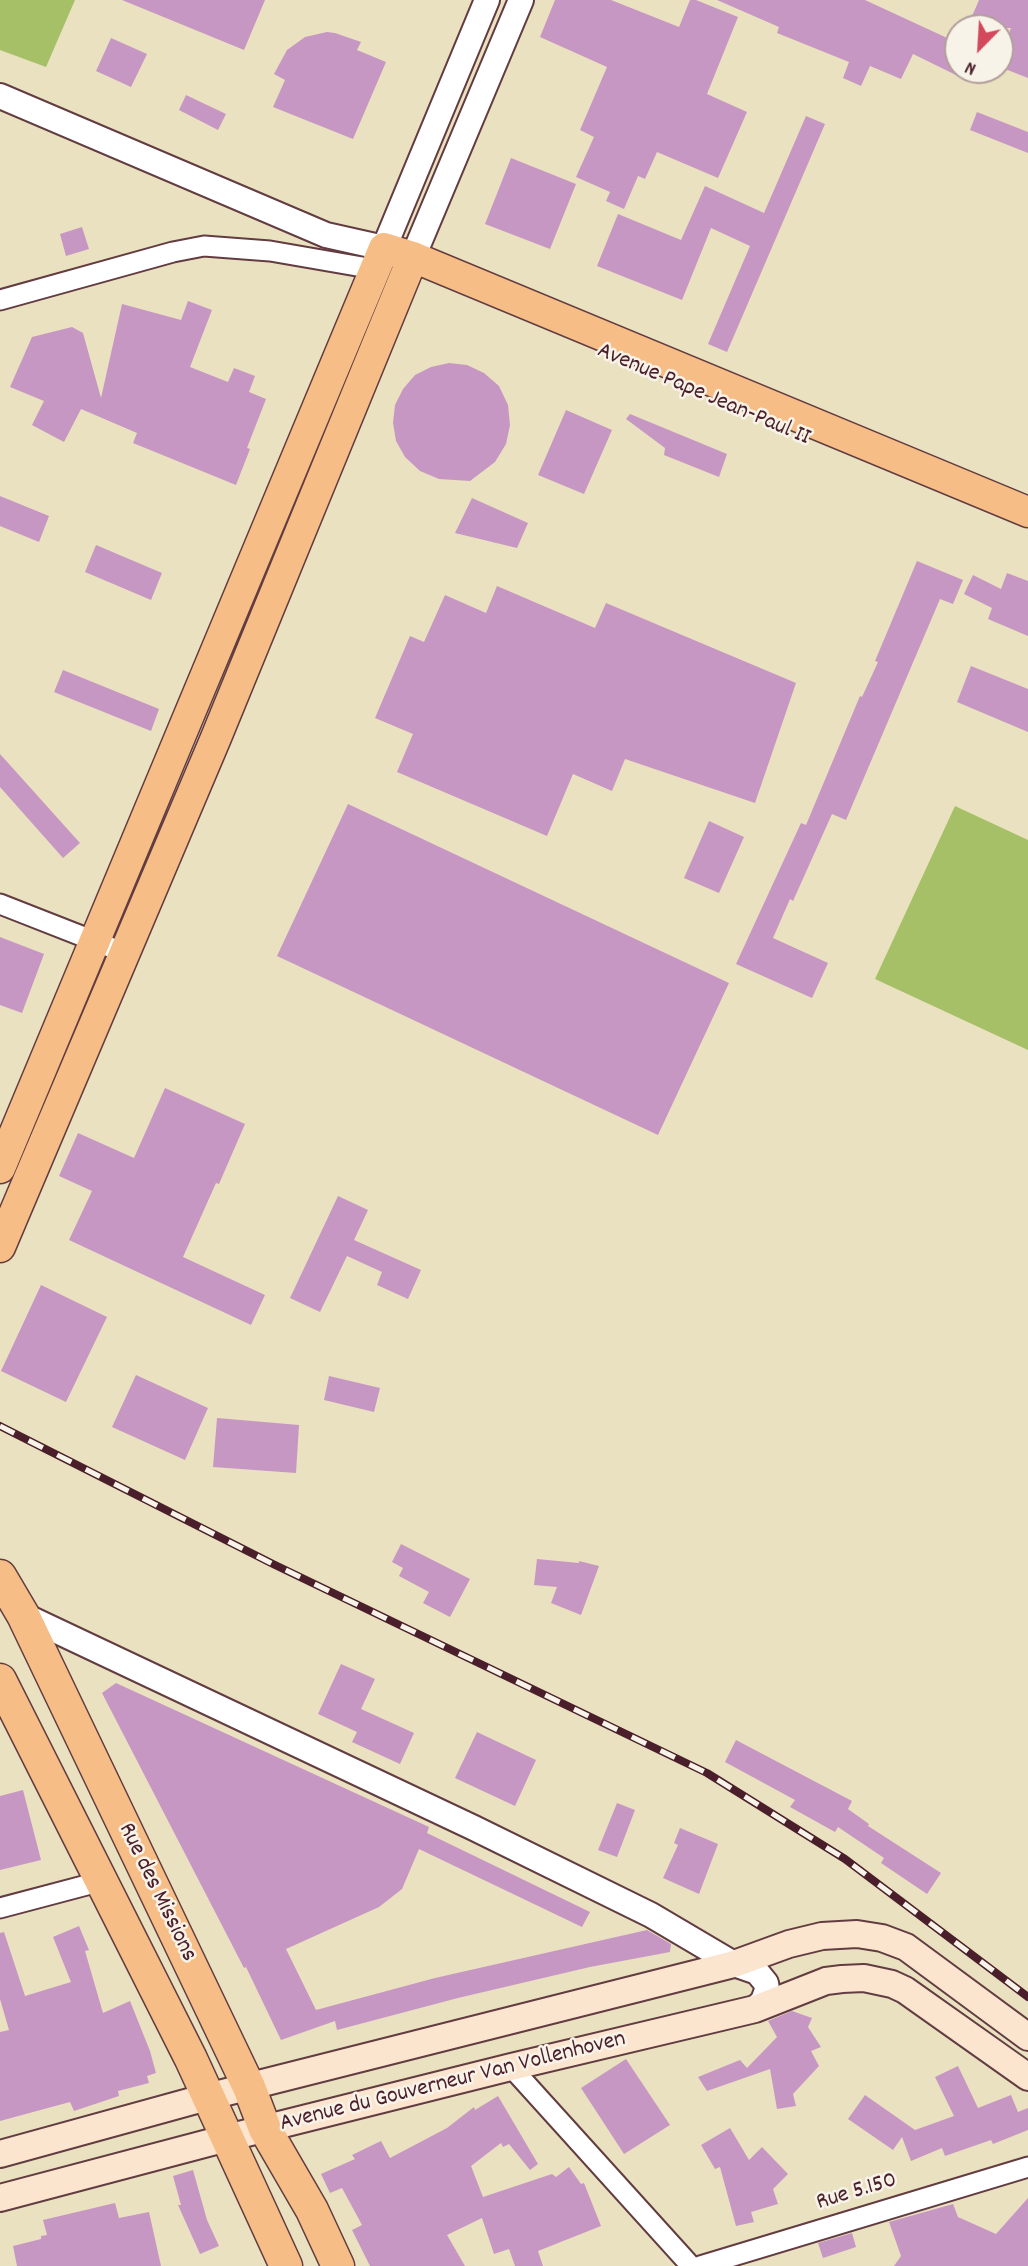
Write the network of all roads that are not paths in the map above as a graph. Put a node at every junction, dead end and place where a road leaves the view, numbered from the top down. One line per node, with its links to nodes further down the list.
1 (486, 0): 4 (street)
2 (521, 0): 5 (street)
3 (0, 96): 4 (street)
4 (379, 258): 5 (main road, Avenue Pape Jean-Paul II); 6 (street); 10 (main road)
5 (409, 267): 7 (main road, Avenue Pape Jean-Paul II); 8 (main road, Avenue Pape Jean-Paul II); 11 (main road)
6 (0, 300)
7 (1028, 512)
8 (1028, 534)
9 (0, 905): 10 (street)
10 (94, 941): 11 (street); 12 (main road)
11 (125, 953): 13 (main road)
12 (0, 1168)
13 (0, 1247)
14 (0, 1576): 15 (highway, Rue des Missions)
15 (23, 1615): 19 (street); 24 (highway, Rue des Missions)
16 (0, 1679): 17 (highway, Rue des Missions)
17 (102, 1881): 18 (street); 25 (highway, Rue des Missions)
18 (0, 1908)
19 (734, 1964): 20 (street); 21 (main road, Avenue du Gouverneur Van Vollenhoven); 24 (main road, Avenue du Gouverneur Van Vollenhoven)
20 (755, 2009): 22 (main road, Avenue du Gouverneur Van Vollenhoven); 23 (main road, Avenue du Gouverneur Van Vollenhoven)
21 (1028, 2038)
22 (511, 2067): 26 (main road, Avenue du Gouverneur Van Vollenhoven); 37 (street)
23 (1028, 2077)
24 (249, 2087): 25 (main road, Avenue du Gouverneur Van Vollenhoven); 26 (highway, Rue des Missions)
25 (207, 2097): 27 (highway, Rue des Missions); 28 (main road, Avenue du Gouverneur Van Vollenhoven)
26 (265, 2129): 27 (main road, Avenue du Gouverneur Van Vollenhoven); 31 (highway, Rue des Missions)
27 (227, 2138): 30 (main road, Avenue du Gouverneur Van Vollenhoven); 32 (highway, Rue des Missions)
28 (0, 2154)
29 (1028, 2167): 38 (street, Rue 5.150)
30 (0, 2198)
31 (312, 2210): 35 (highway, Rue des Missions); 36 (street, Rue des Missions)
32 (267, 2225): 33 (street, Rue des Missions); 34 (highway, Rue des Missions)
33 (281, 2266)
34 (286, 2266)
35 (338, 2266)
36 (347, 2266)
37 (691, 2266)
38 (700, 2266)

